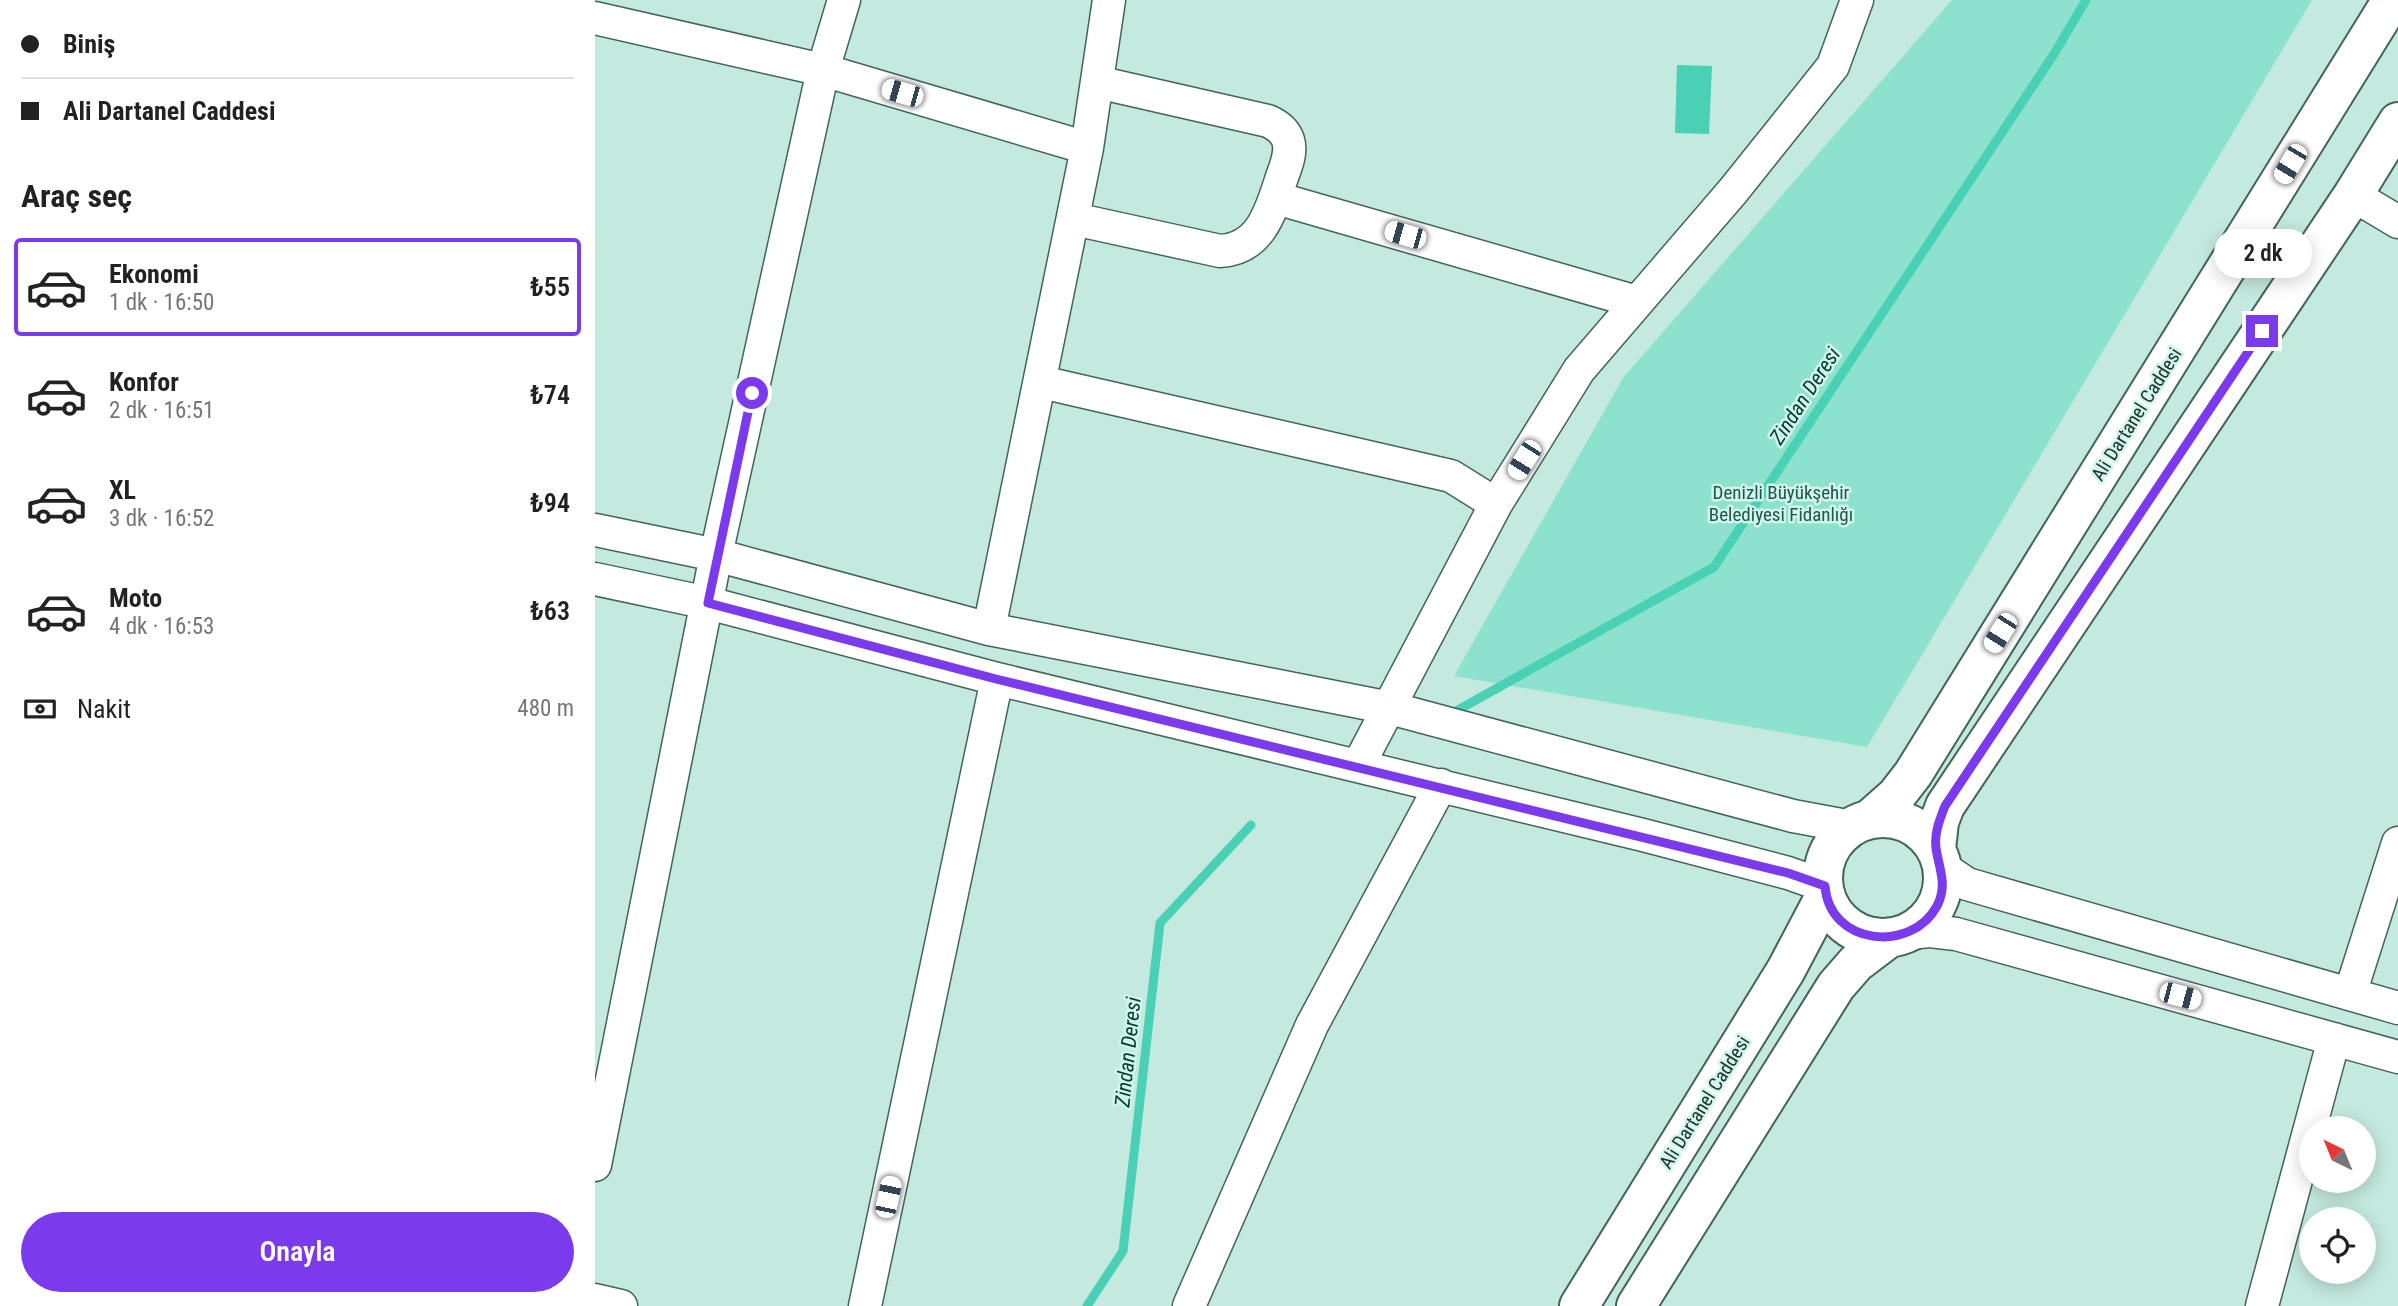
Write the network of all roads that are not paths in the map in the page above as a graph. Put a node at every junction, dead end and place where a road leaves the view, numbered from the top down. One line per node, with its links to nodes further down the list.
1 (844, 0): 6 (street)
2 (1109, 0): 7 (street)
3 (1857, 0): 14 (street)
4 (2392, 0): 26 (main road, Ali Dartanel Caddesi)
5 (595, 18): 6 (street)
6 (823, 70): 9 (street); 18 (street)
7 (1097, 82): 9 (street); 11 (street)
8 (2398, 122): 10 (main road)
9 (1087, 148): 12 (street)
10 (2353, 195): 13 (street); 28 (main road)
11 (1276, 198): 12 (street); 14 (street)
12 (1074, 219): 15 (street)
13 (2398, 222)
14 (1637, 302): 16 (street)
15 (1041, 382): 16 (street); 21 (street)
16 (1496, 504): 23 (street)
17 (595, 530): 18 (street)
18 (716, 555): 20 (street); 21 (street)
19 (595, 579): 20 (street)
20 (708, 603): 22 (street); 35 (street)
21 (989, 629): 23 (street)
22 (996, 679): 24 (street); 38 (street)
23 (1390, 708): 24 (street); 26 (street)
24 (1358, 766): 25 (street)
25 (1441, 785): 29 (street); 39 (street)
26 (1861, 823): 28 (main road); 29 (main road, Ali Dartanel Caddesi)
27 (2398, 843): 31 (street)
28 (1939, 858): 30 (main road); 31 (street)
29 (1825, 891): 30 (main road); 40 (main road, Ali Dartanel Caddesi)
30 (1899, 936): 33 (street); 41 (main road)
31 (2350, 994): 32 (street)
32 (2398, 1008)
33 (2334, 1039): 34 (street); 42 (street)
34 (2398, 1057)
35 (595, 1165)
36 (595, 1300): 37 (street)
37 (621, 1306)
38 (865, 1306)
39 (1189, 1306)
40 (1579, 1306)
41 (1636, 1306)
42 (2262, 1306)

